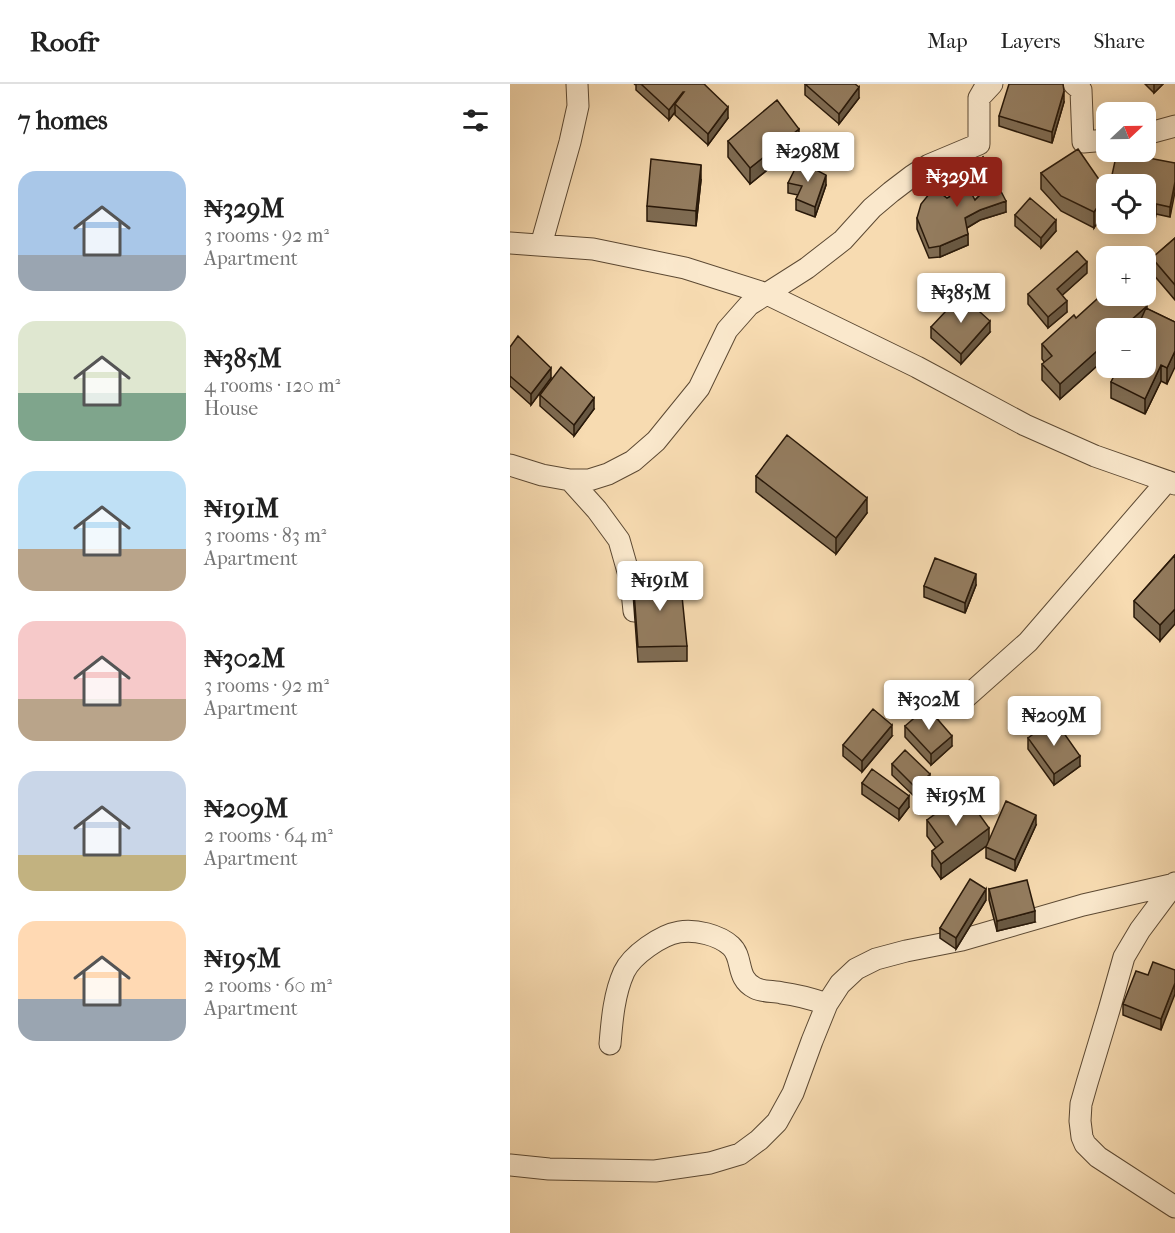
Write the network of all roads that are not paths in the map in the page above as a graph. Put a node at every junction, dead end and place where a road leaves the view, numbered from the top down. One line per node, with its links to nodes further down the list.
1 (577, 84): 8 (street)
2 (1074, 84): 6 (street)
3 (986, 89): 9 (street)
4 (1175, 126): 5 (street)
5 (1156, 131)
6 (1096, 141)
7 (510, 243): 8 (street)
8 (541, 245): 9 (street)
9 (767, 294): 11 (street); 12 (street)
10 (510, 465): 11 (street)
11 (570, 480): 13 (street)
12 (1171, 482): 14 (street)
13 (634, 611)
14 (964, 699)
15 (1175, 883): 16 (street); 19 (street)
16 (827, 1004): 17 (street); 18 (street)
17 (610, 1044)
18 (510, 1165)
19 (1175, 1207)

